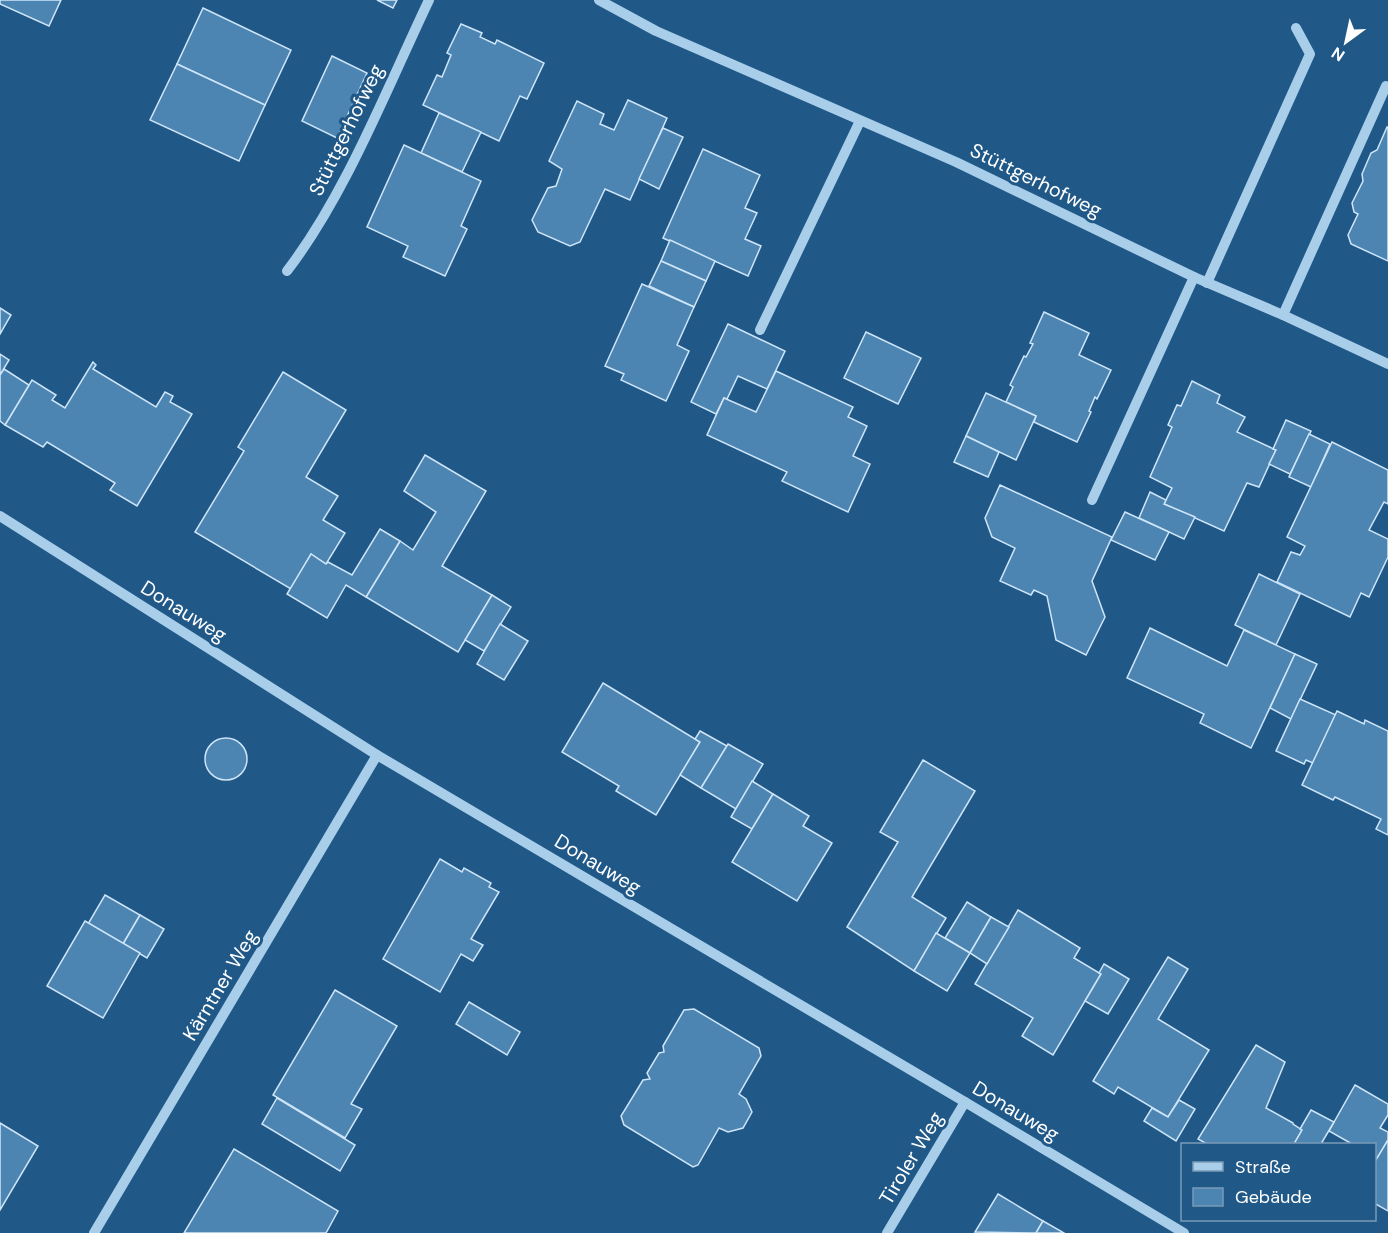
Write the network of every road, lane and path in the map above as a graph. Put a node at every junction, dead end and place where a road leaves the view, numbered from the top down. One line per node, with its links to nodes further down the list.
1 (429, 0): 6 (street, Stüttgerhofweg)
2 (599, 0): 5 (street, Stüttgerhofweg)
3 (1296, 28): 8 (street)
4 (1386, 86): 9 (street)
5 (860, 121): 7 (street, Stüttgerhofweg); 10 (street)
6 (287, 271)
7 (1194, 277): 8 (street, Stüttgerhofweg); 12 (street)
8 (1207, 283): 9 (street, Stüttgerhofweg)
9 (1283, 315): 11 (street, Stüttgerhofweg)
10 (760, 330)
11 (1388, 364)
12 (1092, 500)
13 (0, 516): 14 (street, Donauweg)
14 (377, 754): 15 (street, Donauweg); 16 (street, Kärntner Weg)
15 (965, 1102): 17 (street, Tiroler Weg); 18 (street, Donauweg)
16 (94, 1233)
17 (887, 1233)
18 (1184, 1233)

